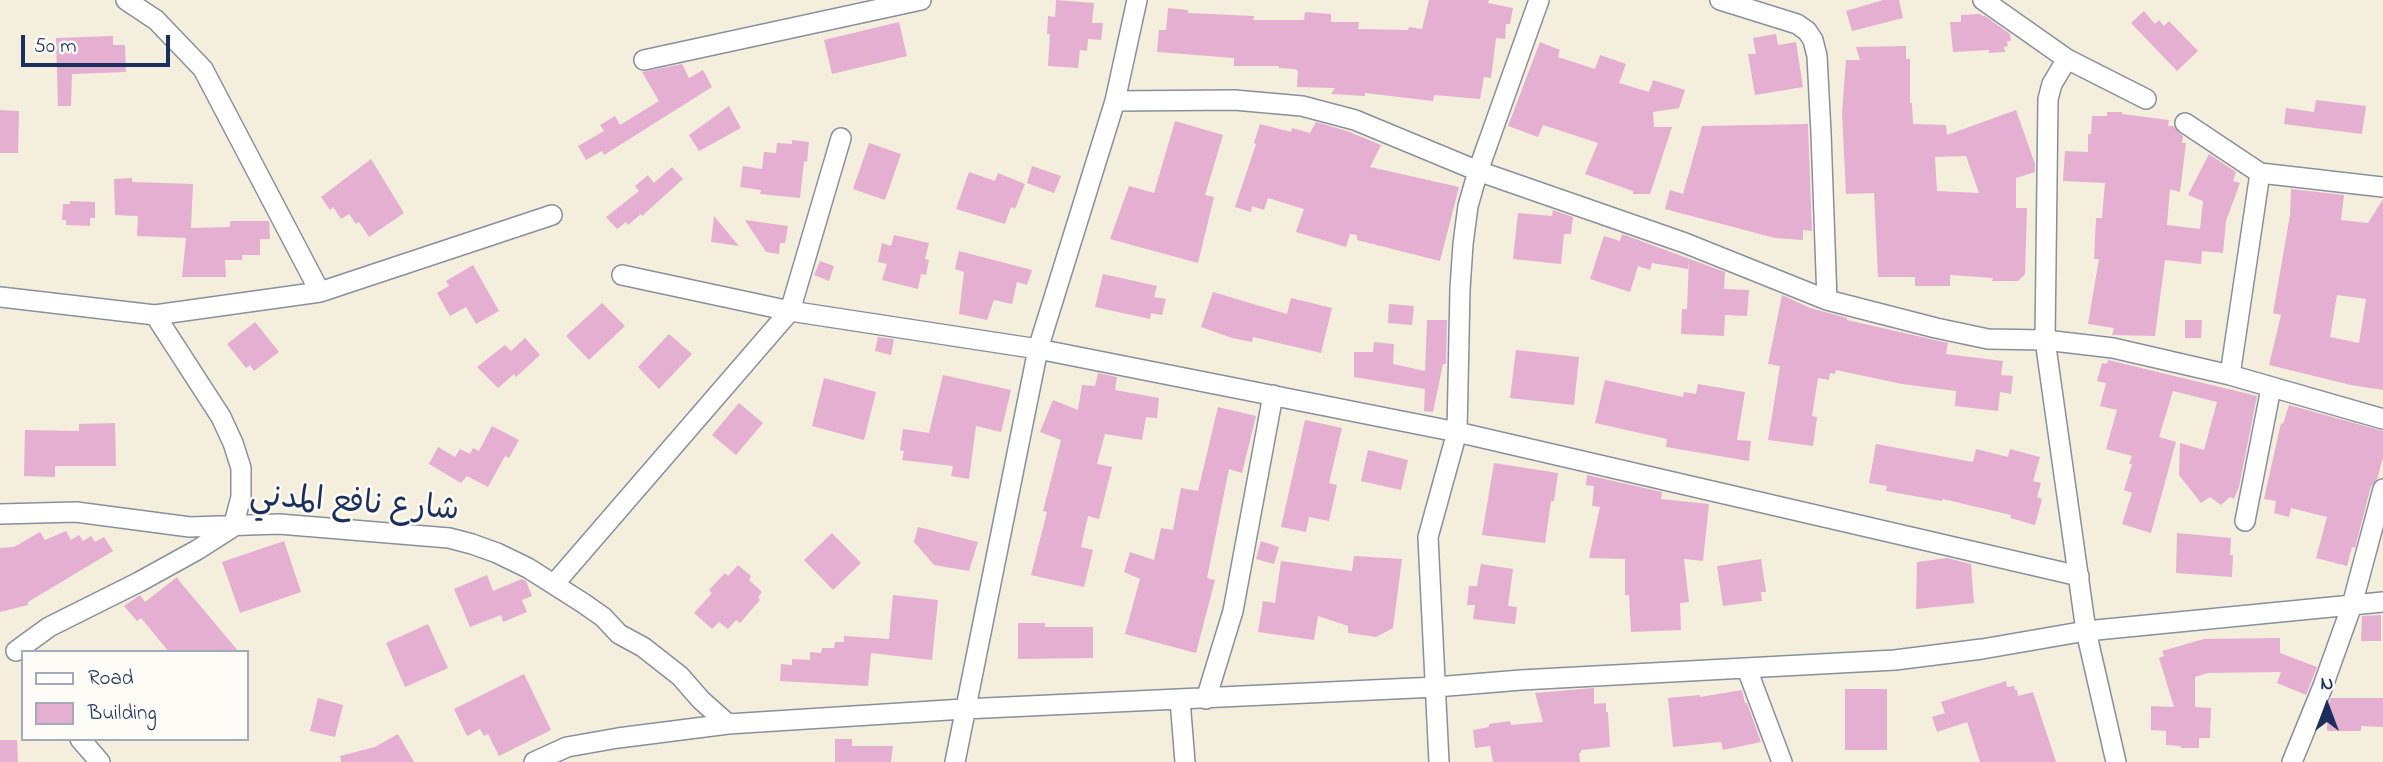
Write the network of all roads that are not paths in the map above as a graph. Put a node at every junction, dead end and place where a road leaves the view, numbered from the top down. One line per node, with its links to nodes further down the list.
1 (126, 0): 19 (street)
2 (921, 0): 7 (street)
3 (1137, 0): 11 (street)
4 (1539, 0): 14 (street)
5 (1720, 0): 21 (street)
6 (1983, 0): 8 (street)
7 (853, 7): 9 (street)
8 (2067, 59): 10 (street); 24 (street)
9 (644, 60)
10 (2146, 99)
11 (1115, 101): 14 (street); 25 (street)
12 (2185, 123): 15 (street)
13 (841, 138): 22 (street)
14 (1478, 171): 21 (street); 30 (street)
15 (2260, 173): 16 (street); 26 (street)
16 (2383, 187)
17 (552, 215): 19 (street)
18 (622, 275): 22 (street)
19 (320, 292): 23 (street)
20 (0, 297): 23 (street)
21 (1826, 300): 24 (street)
22 (790, 311): 25 (street); 36 (street)
23 (155, 315): 34 (street)
24 (2045, 340): 26 (street); 35 (street)
25 (1038, 349): 28 (street); 45 (street)
26 (2230, 375): 27 (street)
27 (2271, 388): 29 (street); 33 (street)
28 (1273, 395): 30 (street); 43 (street)
29 (2383, 419)
30 (1457, 432): 35 (street); 42 (street)
31 (2383, 489): 38 (street)
32 (0, 514): 34 (street, شارع نافع المدني)
33 (2245, 521)
34 (233, 527): 36 (street, شارع نافع المدني); 40 (street)
35 (2079, 576): 39 (street)
36 (555, 583): 46 (street, شارع نافع المدني)
37 (2383, 602): 38 (street)
38 (2352, 605): 39 (street); 55 (street)
39 (2086, 631): 41 (street); 54 (street)
40 (13, 655)
41 (1747, 669): 42 (street); 53 (street)
42 (1436, 687): 43 (street); 52 (street)
43 (1206, 699): 44 (street)
44 (1180, 700): 45 (street); 51 (street)
45 (964, 709): 46 (street); 50 (street)
46 (728, 724): 49 (street)
47 (82, 741): 48 (street)
48 (100, 762)
49 (534, 762)
50 (955, 762)
51 (1185, 762)
52 (1439, 762)
53 (1782, 762)
54 (2116, 762)
55 (2292, 762)

